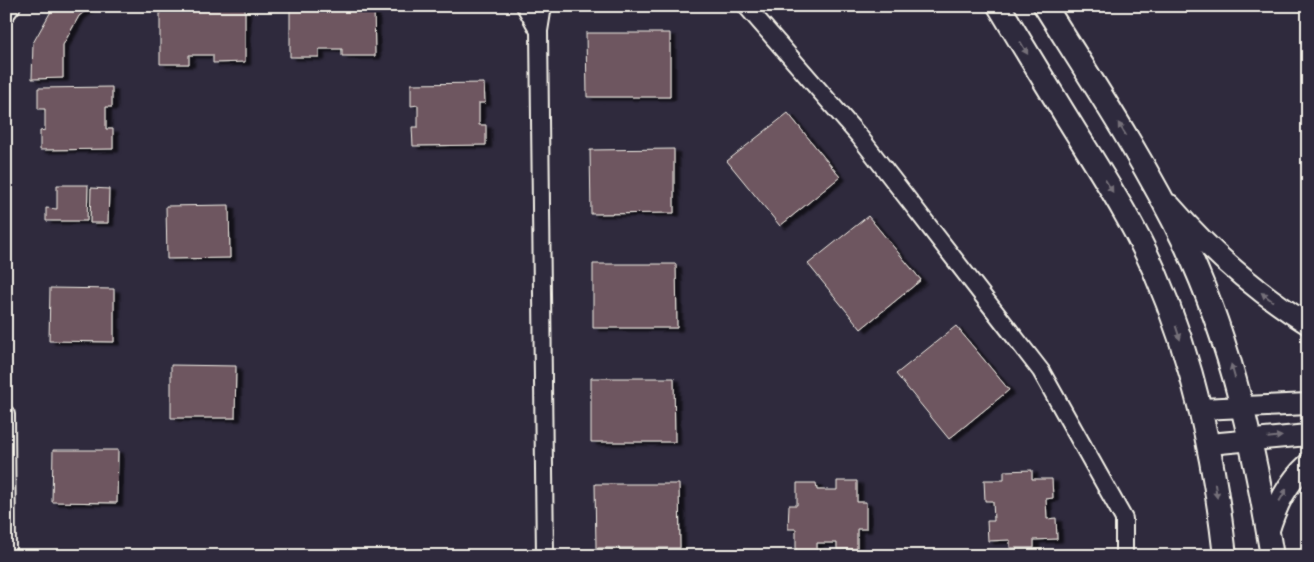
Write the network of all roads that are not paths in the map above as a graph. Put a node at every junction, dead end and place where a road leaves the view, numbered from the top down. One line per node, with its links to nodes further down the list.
1 (12, 6): 7 (street)
2 (524, 6): 8 (street)
3 (543, 6): 8 (street)
4 (746, 6): 22 (street)
5 (999, 6): 13 (main road, one-way to 13)
6 (1045, 6): 9 (main road, one-way to 6)
7 (6, 14)
8 (540, 31): 21 (street)
9 (1158, 192): 10 (street, one-way to 9); 12 (main road, one-way to 9)
10 (1308, 324)
11 (1308, 404): 12 (street)
12 (1243, 407): 13 (street); 16 (main road)
13 (1201, 409): 17 (main road)
14 (6, 414): 20 (street)
15 (1308, 435): 16 (street, one-way to 15)
16 (1251, 440): 17 (street); 19 (main road)
17 (1209, 444): 23 (main road, one-way to 23)
18 (1308, 464): 19 (street, one-way to 18)
19 (1268, 533): 24 (main road)
20 (7, 556)
21 (545, 556)
22 (1124, 556)
23 (1225, 556)
24 (1272, 556)

